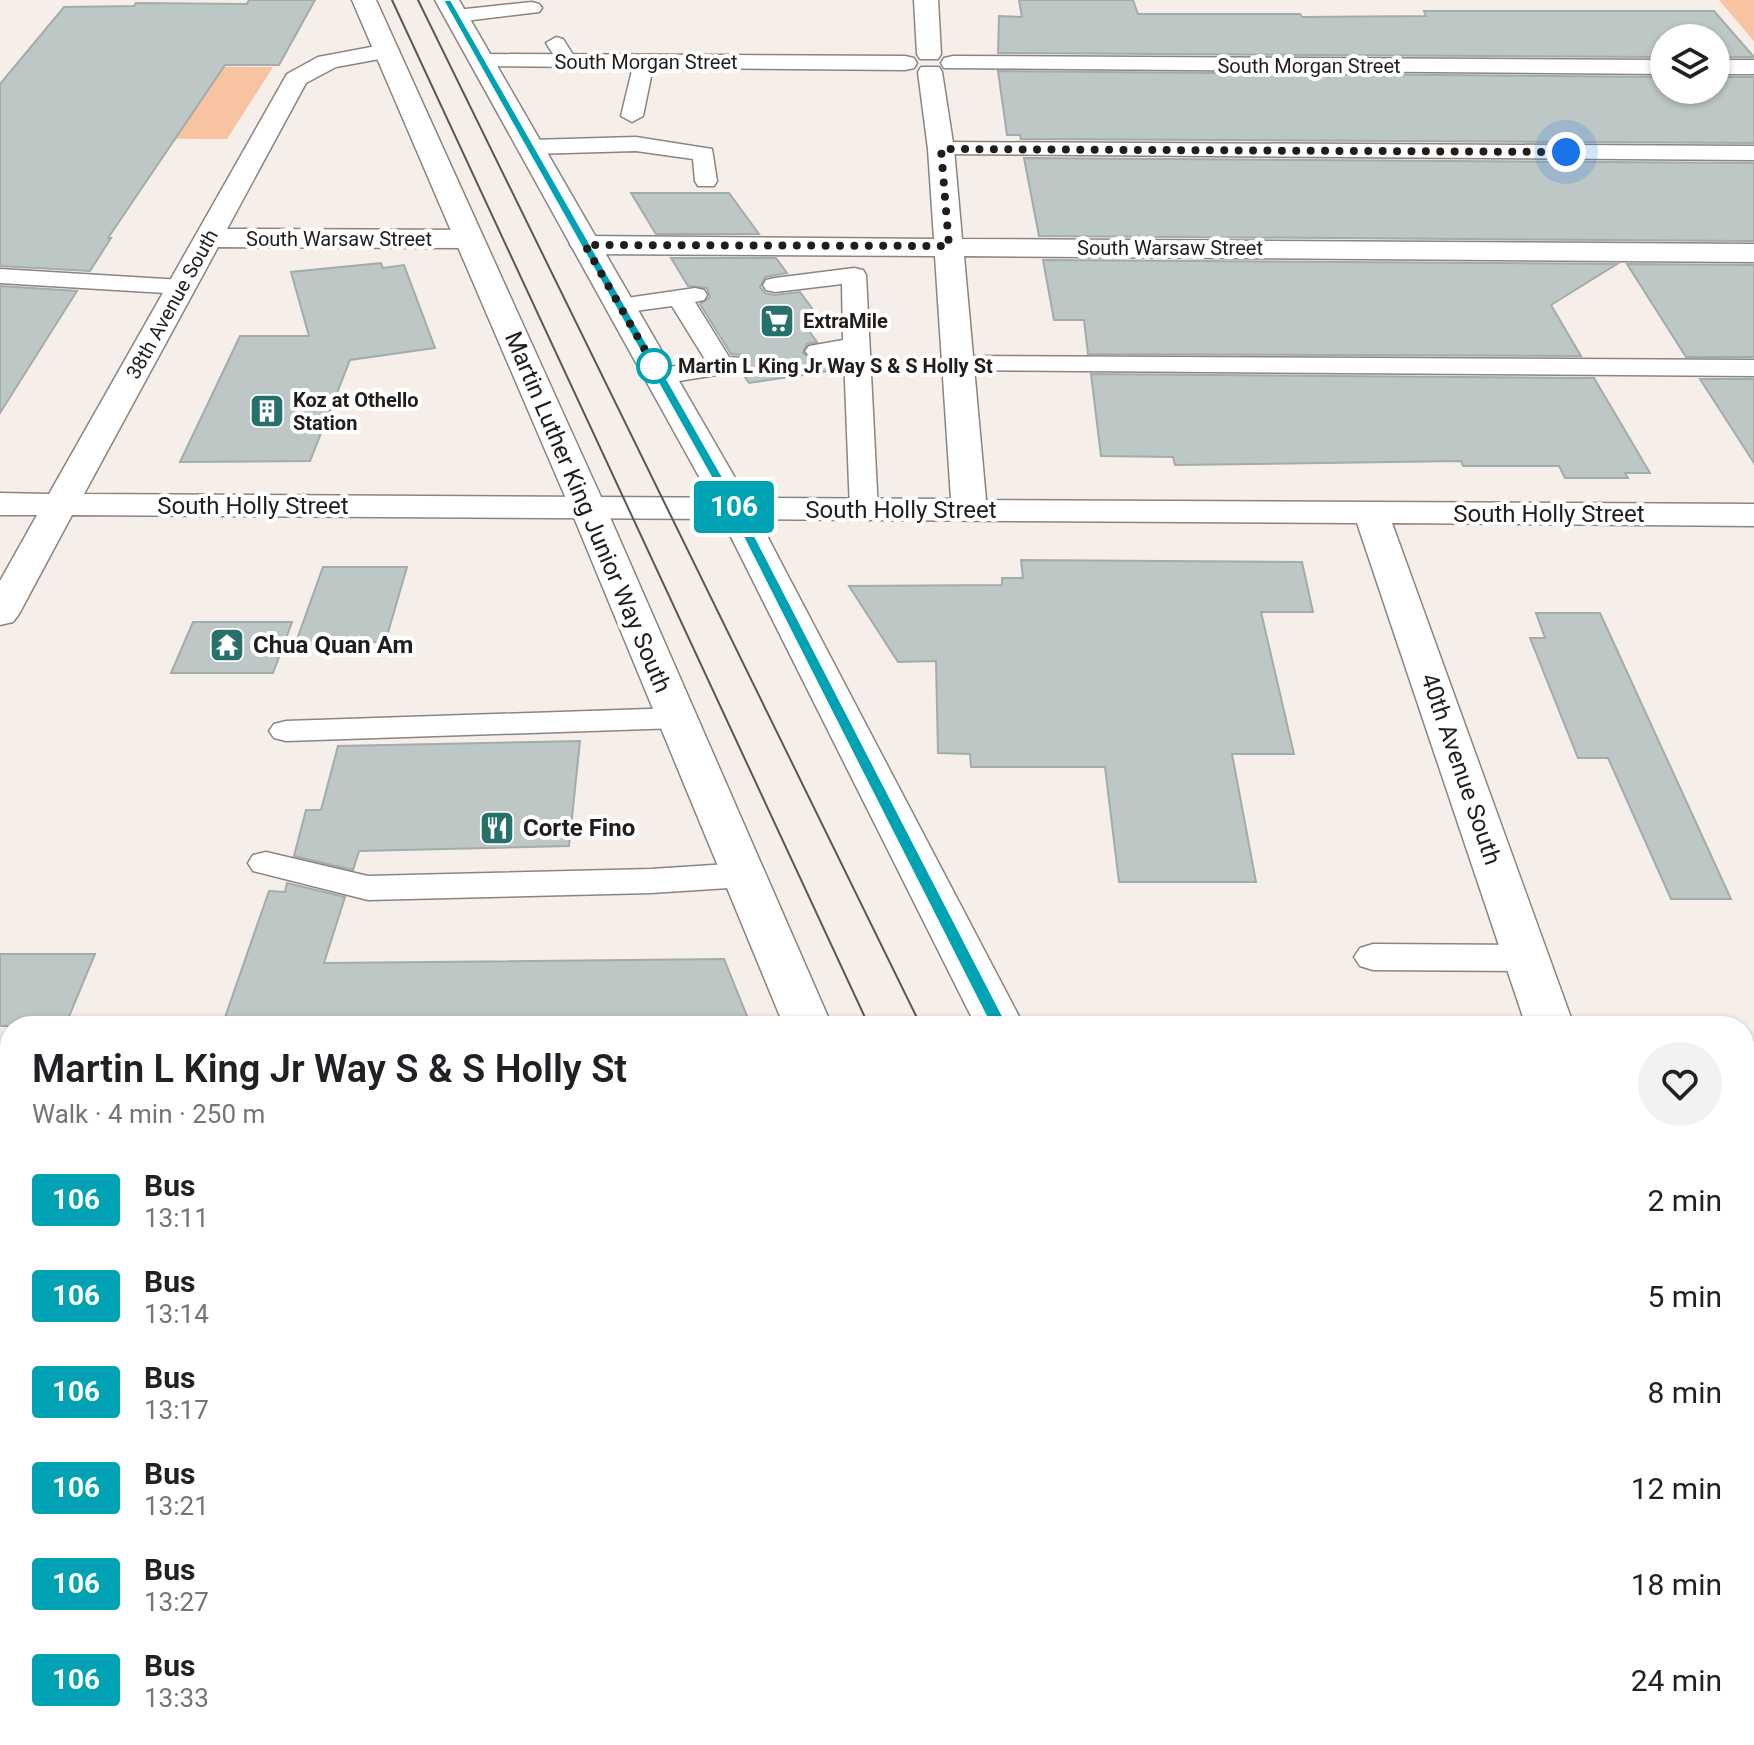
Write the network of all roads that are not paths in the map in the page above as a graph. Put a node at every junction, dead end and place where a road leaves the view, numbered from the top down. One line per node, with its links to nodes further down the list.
1 (364, 0): 5 (street, Martin Luther King Junior Way South)
2 (926, 0): 8 (street)
3 (451, 8): 4 (lane); 6 (street)
4 (532, 8)
5 (387, 51): 17 (street, 38th Avenue South); 18 (street, Martin Luther King Junior Way South)
6 (483, 61): 7 (street, South Morgan Street); 13 (street)
7 (644, 62): 8 (street, South Morgan Street); 12 (lane)
8 (929, 63): 9 (street, South Morgan Street); 14 (street)
9 (1650, 67)
10 (1730, 67): 11 (street)
11 (1754, 67)
12 (632, 116)
13 (531, 147): 16 (lane); 19 (street)
14 (941, 149): 15 (lane); 21 (street)
15 (1754, 153)
16 (706, 181)
17 (210, 238): 18 (street, South Warsaw Street); 26 (street, 38th Avenue South)
18 (469, 239): 35 (street, Martin Luther King Junior Way South)
19 (585, 245): 20 (street, South Warsaw Street); 27 (street)
20 (854, 246): 21 (street, South Warsaw Street); 23 (lane)
21 (949, 246): 22 (street, South Warsaw Street); 30 (street)
22 (1754, 253)
23 (854, 275): 25 (lane); 28 (lane)
24 (0, 276): 26 (lane)
25 (775, 285)
26 (182, 287): 34 (street, 38th Avenue South)
27 (620, 306): 32 (street); 32 (lane)
28 (856, 346): 29 (lane); 38 (lane)
29 (818, 351)
30 (958, 364): 31 (lane); 37 (street)
31 (1754, 368)
32 (660, 376): 36 (street)
33 (0, 504): 34 (street, South Holly Street)
34 (60, 505): 35 (street, South Holly Street); 41 (street, 38th Avenue South)
35 (588, 508): 36 (street, South Holly Street); 42 (street, Martin Luther King Junior Way South)
36 (735, 509): 38 (street, South Holly Street); 49 (street)
37 (969, 510): 38 (street, South Holly Street); 39 (street, South Holly Street)
38 (864, 511)
39 (1371, 513): 40 (street, South Holly Street); 47 (street, 40th Avenue South)
40 (1754, 515)
41 (0, 614)
42 (678, 718): 43 (lane); 45 (street, Martin Luther King Junior Way South)
43 (286, 731)
44 (266, 863): 45 (lane)
45 (744, 875): 48 (street, Martin Luther King Junior Way South)
46 (1373, 957): 47 (lane)
47 (1527, 958): 50 (street, 40th Avenue South)
48 (804, 1016)
49 (995, 1016)
50 (1547, 1016)

